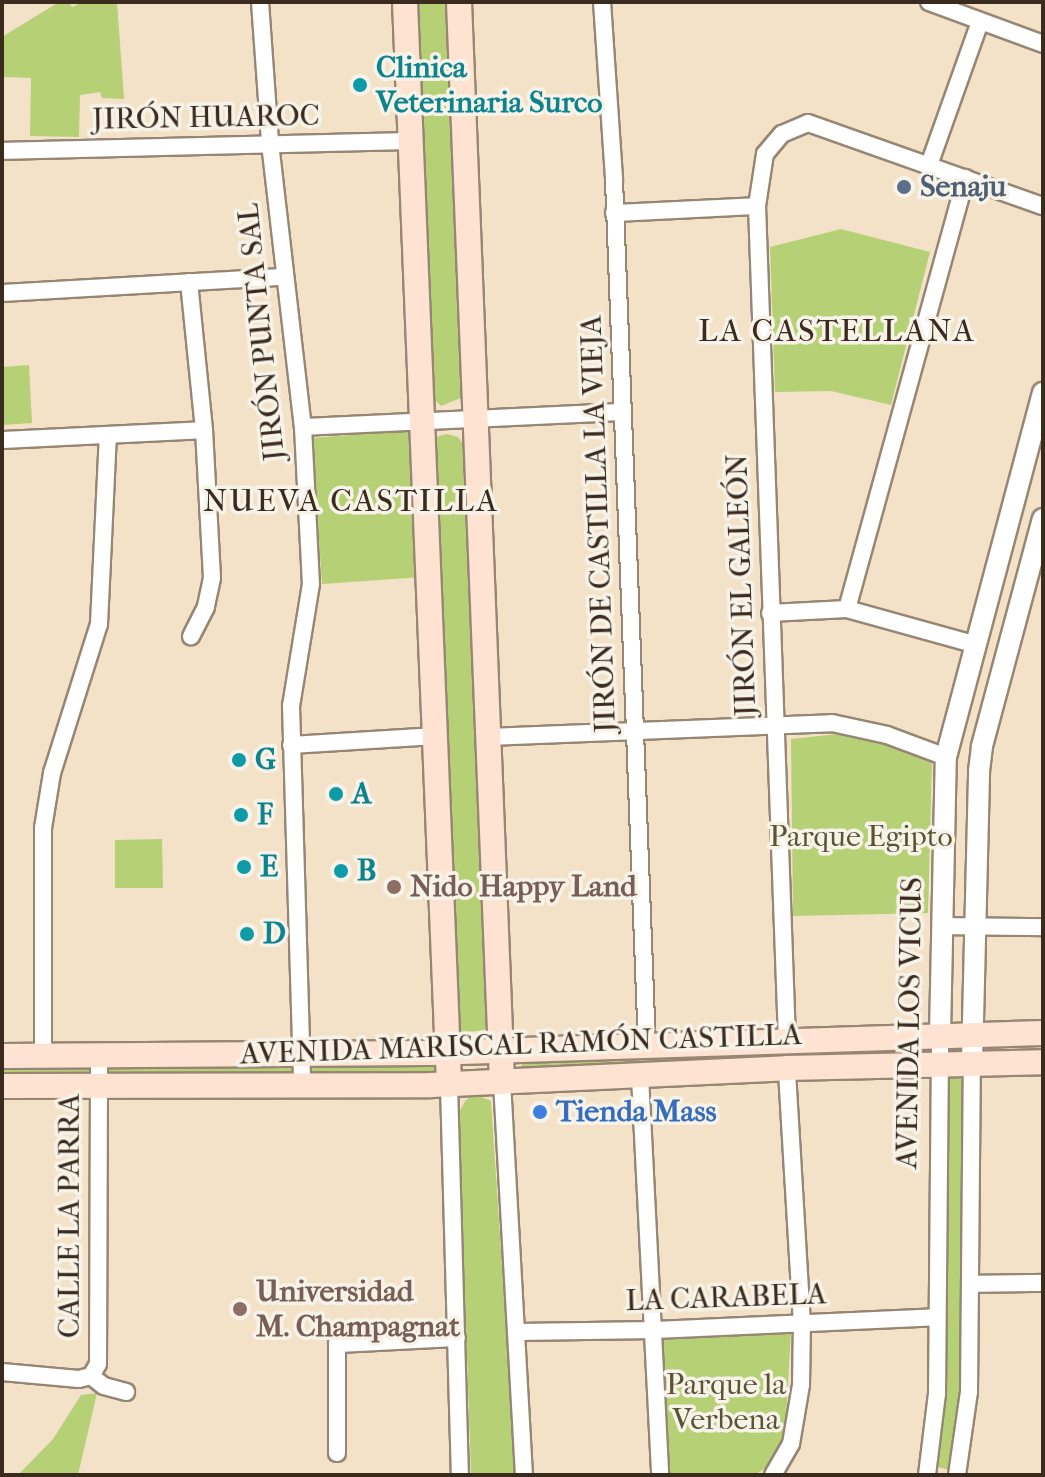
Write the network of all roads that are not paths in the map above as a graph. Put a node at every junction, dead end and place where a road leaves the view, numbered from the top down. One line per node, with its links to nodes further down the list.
1 (260, 2): 9 (street, JIRÓN PUNTA SAL)
2 (405, 2): 8 (main road)
3 (459, 2): 21 (main road)
4 (602, 2): 15 (street, JIRÓN DE CASTILLA LA VIEJA)
5 (929, 2): 6 (street)
6 (980, 22): 7 (street); 11 (street)
7 (1043, 44)
8 (411, 141): 9 (street, JIRÓN HUAROC); 22 (main road)
9 (270, 143): 10 (street, JIRÓN HUAROC); 16 (street, JIRÓN PUNTA SAL)
10 (2, 151)
11 (929, 165): 12 (street); 13 (street, JIRÓN EL GALEÓN)
12 (966, 178): 14 (street); 28 (street)
13 (757, 206): 15 (street); 29 (street, JIRÓN EL GALEÓN)
14 (1043, 206)
15 (614, 213): 20 (street, JIRÓN DE CASTILLA LA VIEJA)
16 (283, 277): 17 (street); 23 (street, JIRÓN PUNTA SAL)
17 (189, 282): 18 (street); 24 (street)
18 (2, 293)
19 (1043, 393): 31 (street, AVENIDA LOS VICUS)
20 (623, 412): 21 (street); 33 (street, JIRÓN DE CASTILLA LA VIEJA)
21 (474, 418): 22 (street); 35 (main road)
22 (423, 420): 23 (street); 34 (main road)
23 (303, 427): 36 (street, JIRÓN PUNTA SAL)
24 (204, 430): 25 (street); 30 (street)
25 (108, 436): 26 (street); 49 (street)
26 (2, 440)
27 (1043, 519): 39 (street, AVENIDA LOS VICUS)
28 (847, 609): 29 (street); 31 (street)
29 (770, 613): 32 (street, JIRÓN EL GALEÓN)
30 (191, 636)
31 (973, 644): 37 (street, AVENIDA LOS VICUS)
32 (776, 723): 33 (street); 37 (street); 44 (street, JIRÓN EL GALEÓN)
33 (635, 729): 35 (street); 45 (street, JIRÓN DE CASTILLA LA VIEJA)
34 (436, 736): 36 (street); 47 (main road)
35 (488, 737): 46 (main road)
36 (291, 745): 48 (street, JIRÓN PUNTA SAL)
37 (946, 757): 38 (street, AVENIDA LOS VICUS)
38 (942, 926): 39 (street); 43 (street, AVENIDA LOS VICUS)
39 (974, 926): 40 (street); 42 (street, AVENIDA LOS VICUS)
40 (1043, 927)
41 (1043, 1033): 42 (main road, AVENIDA MARISCAL RAMÓN CASTILLA)
42 (973, 1034): 43 (main road, AVENIDA MARISCAL RAMÓN CASTILLA); 53 (street, AVENIDA LOS VICUS)
43 (940, 1035): 44 (main road, AVENIDA MARISCAL RAMÓN CASTILLA); 52 (street, AVENIDA LOS VICUS)
44 (787, 1040): 45 (main road, AVENIDA MARISCAL RAMÓN CASTILLA)
45 (647, 1045): 46 (main road, AVENIDA MARISCAL RAMÓN CASTILLA)
46 (502, 1050): 47 (main road, AVENIDA MARISCAL RAMÓN CASTILLA); 57 (main road)
47 (448, 1052): 48 (main road, AVENIDA MARISCAL RAMÓN CASTILLA); 58 (main road)
48 (301, 1053): 51 (main road, AVENIDA MARISCAL RAMÓN CASTILLA); 61 (street, JIRÓN PUNTA SAL)
49 (43, 1055): 50 (main road, AVENIDA MARISCAL RAMÓN CASTILLA); 51 (main road, AVENIDA MARISCAL RAMÓN CASTILLA)
50 (2, 1056)
51 (99, 1056): 60 (street, CALLE LA PARRA)
52 (939, 1062): 53 (main road, AVENIDA MARISCAL RAMÓN CASTILLA); 55 (main road, AVENIDA MARISCAL RAMÓN CASTILLA); 64 (street, AVENIDA LOS VICUS)
53 (972, 1062): 54 (main road, AVENIDA MARISCAL RAMÓN CASTILLA); 63 (street, AVENIDA LOS VICUS)
54 (1043, 1062)
55 (787, 1068): 56 (main road, AVENIDA MARISCAL RAMÓN CASTILLA); 65 (street)
56 (640, 1076): 57 (main road, AVENIDA MARISCAL RAMÓN CASTILLA); 66 (street)
57 (502, 1082): 58 (main road, AVENIDA MARISCAL RAMÓN CASTILLA); 67 (street)
58 (449, 1085): 61 (main road, AVENIDA MARISCAL RAMÓN CASTILLA); 68 (street)
59 (2, 1086): 60 (main road, AVENIDA MARISCAL RAMÓN CASTILLA)
60 (99, 1086): 61 (main road, AVENIDA MARISCAL RAMÓN CASTILLA); 70 (street, CALLE LA PARRA)
61 (302, 1087)
62 (1043, 1283): 63 (street)
63 (970, 1284): 78 (street, AVENIDA LOS VICUS)
64 (936, 1317): 65 (street, LA CARABELA); 77 (street, AVENIDA LOS VICUS)
65 (802, 1324): 66 (street, LA CARABELA); 76 (street)
66 (655, 1330): 67 (street, LA CARABELA); 75 (street)
67 (518, 1332): 74 (street)
68 (457, 1338): 72 (street); 73 (street)
69 (2, 1372): 70 (street)
70 (91, 1376): 71 (street)
71 (126, 1392)
72 (337, 1453)
73 (460, 1475)
74 (524, 1475)
75 (660, 1475)
76 (773, 1475)
77 (927, 1475)
78 (957, 1475)

